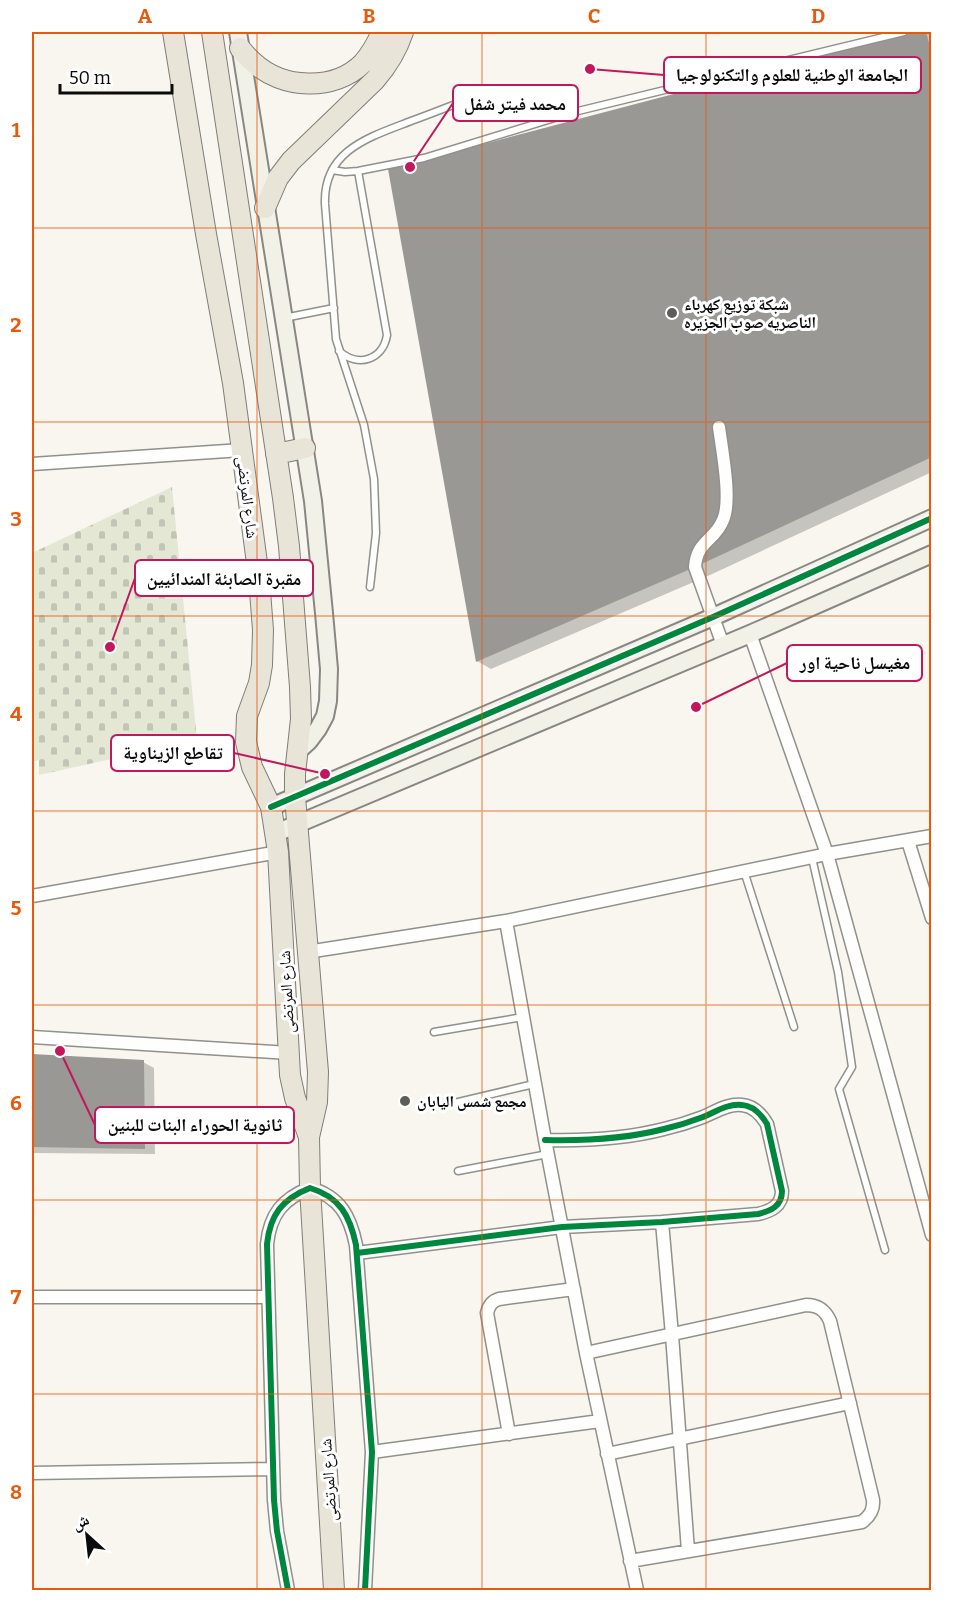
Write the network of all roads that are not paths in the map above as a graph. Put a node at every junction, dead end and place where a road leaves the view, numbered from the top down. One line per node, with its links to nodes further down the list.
1 (173, 32): 16 (main road, شارع المرتضى)
2 (212, 32): 17 (main road, شارع المرتضى)
3 (382, 32): 6 (main road)
4 (403, 32): 10 (main road)
5 (904, 32): 9 (lane)
6 (239, 40): 10 (street)
7 (485, 93): 8 (lane)
8 (332, 170): 9 (lane); 11 (lane)
9 (358, 171): 13 (lane)
10 (265, 208): 12 (street)
11 (334, 308): 12 (lane); 13 (lane)
12 (283, 318): 15 (street)
13 (339, 351): 21 (lane)
14 (719, 428): 22 (street)
15 (305, 448): 17 (main road); 25 (street)
16 (242, 450): 18 (street); 27 (main road, شارع المرتضى)
17 (276, 454): 25 (main road, شارع المرتضى)
18 (32, 464)
19 (932, 518): 22 (street)
20 (932, 554): 23 (street)
21 (370, 587)
22 (713, 617): 24 (street); 26 (street)
23 (750, 633): 24 (street); 32 (street)
24 (723, 645): 28 (street)
25 (298, 751): 26 (main road, شارع المرتضى)
26 (295, 797): 27 (street); 28 (main road, شارع المرتضى)
27 (271, 807): 31 (main road, شارع المرتضى)
28 (298, 823): 31 (street); 38 (main road, شارع المرتضى)
29 (932, 836): 30 (street)
30 (908, 841): 32 (street); 36 (street)
31 (277, 842): 35 (street); 43 (main road, شارع المرتضى)
32 (826, 854): 33 (street); 53 (street)
33 (812, 857): 34 (street); 54 (lane)
34 (744, 871): 37 (street); 40 (lane)
35 (32, 896)
36 (932, 918)
37 (506, 921): 38 (street); 39 (street)
38 (307, 952): 46 (main road, شارع المرتضى)
39 (523, 1017): 41 (lane); 44 (street)
40 (794, 1027)
41 (434, 1032)
42 (32, 1037): 43 (street)
43 (289, 1053): 46 (main road, شارع المرتضى)
44 (535, 1084): 45 (lane); 47 (street)
45 (450, 1104)
46 (309, 1137): 50 (main road, شارع المرتضى)
47 (545, 1140): 48 (street); 51 (street)
48 (548, 1154): 49 (lane); 52 (street)
49 (458, 1172)
50 (310, 1188): 55 (street); 58 (street); 72 (main road, شارع المرتضى)
51 (662, 1222): 52 (street); 59 (street)
52 (562, 1227): 55 (street); 56 (street)
53 (932, 1235)
54 (885, 1250)
55 (357, 1253): 65 (street)
56 (574, 1289): 60 (street); 63 (street)
57 (32, 1297): 58 (street)
58 (268, 1297): 67 (street)
59 (672, 1335): 60 (street); 61 (street); 64 (street)
60 (586, 1353): 62 (street)
61 (850, 1403): 64 (street); 69 (street)
62 (600, 1421): 63 (street); 66 (street)
63 (509, 1434): 65 (street)
64 (680, 1438): 66 (street); 69 (street)
65 (372, 1452): 73 (street)
66 (607, 1454): 70 (street)
67 (272, 1469): 68 (street); 71 (street)
68 (32, 1473)
69 (688, 1551): 70 (street)
70 (630, 1561): 74 (street)
71 (288, 1590)
72 (334, 1590)
73 (365, 1590)
74 (637, 1590)

